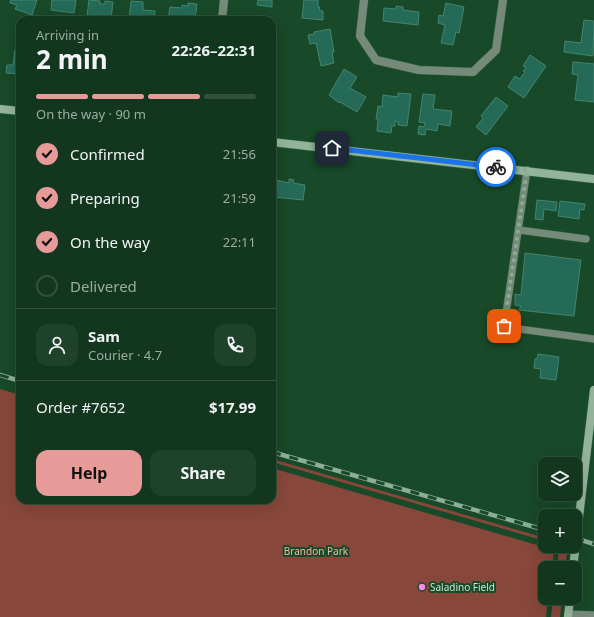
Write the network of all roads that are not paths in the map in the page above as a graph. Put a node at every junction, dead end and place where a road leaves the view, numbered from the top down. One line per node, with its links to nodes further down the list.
1 (224, 0): 4 (street)
2 (364, 0): 3 (street)
3 (503, 0)
4 (222, 16)
5 (0, 109): 6 (street)
6 (16, 111)
7 (276, 142): 8 (street)
8 (527, 170): 9 (street); 10 (lane)
9 (594, 179)
10 (519, 230): 11 (lane); 12 (lane)
11 (586, 239)
12 (594, 338)
13 (594, 390): 14 (street)
14 (574, 561)
15 (569, 605): 16 (street)
16 (568, 615): 17 (lane)
17 (594, 615)

